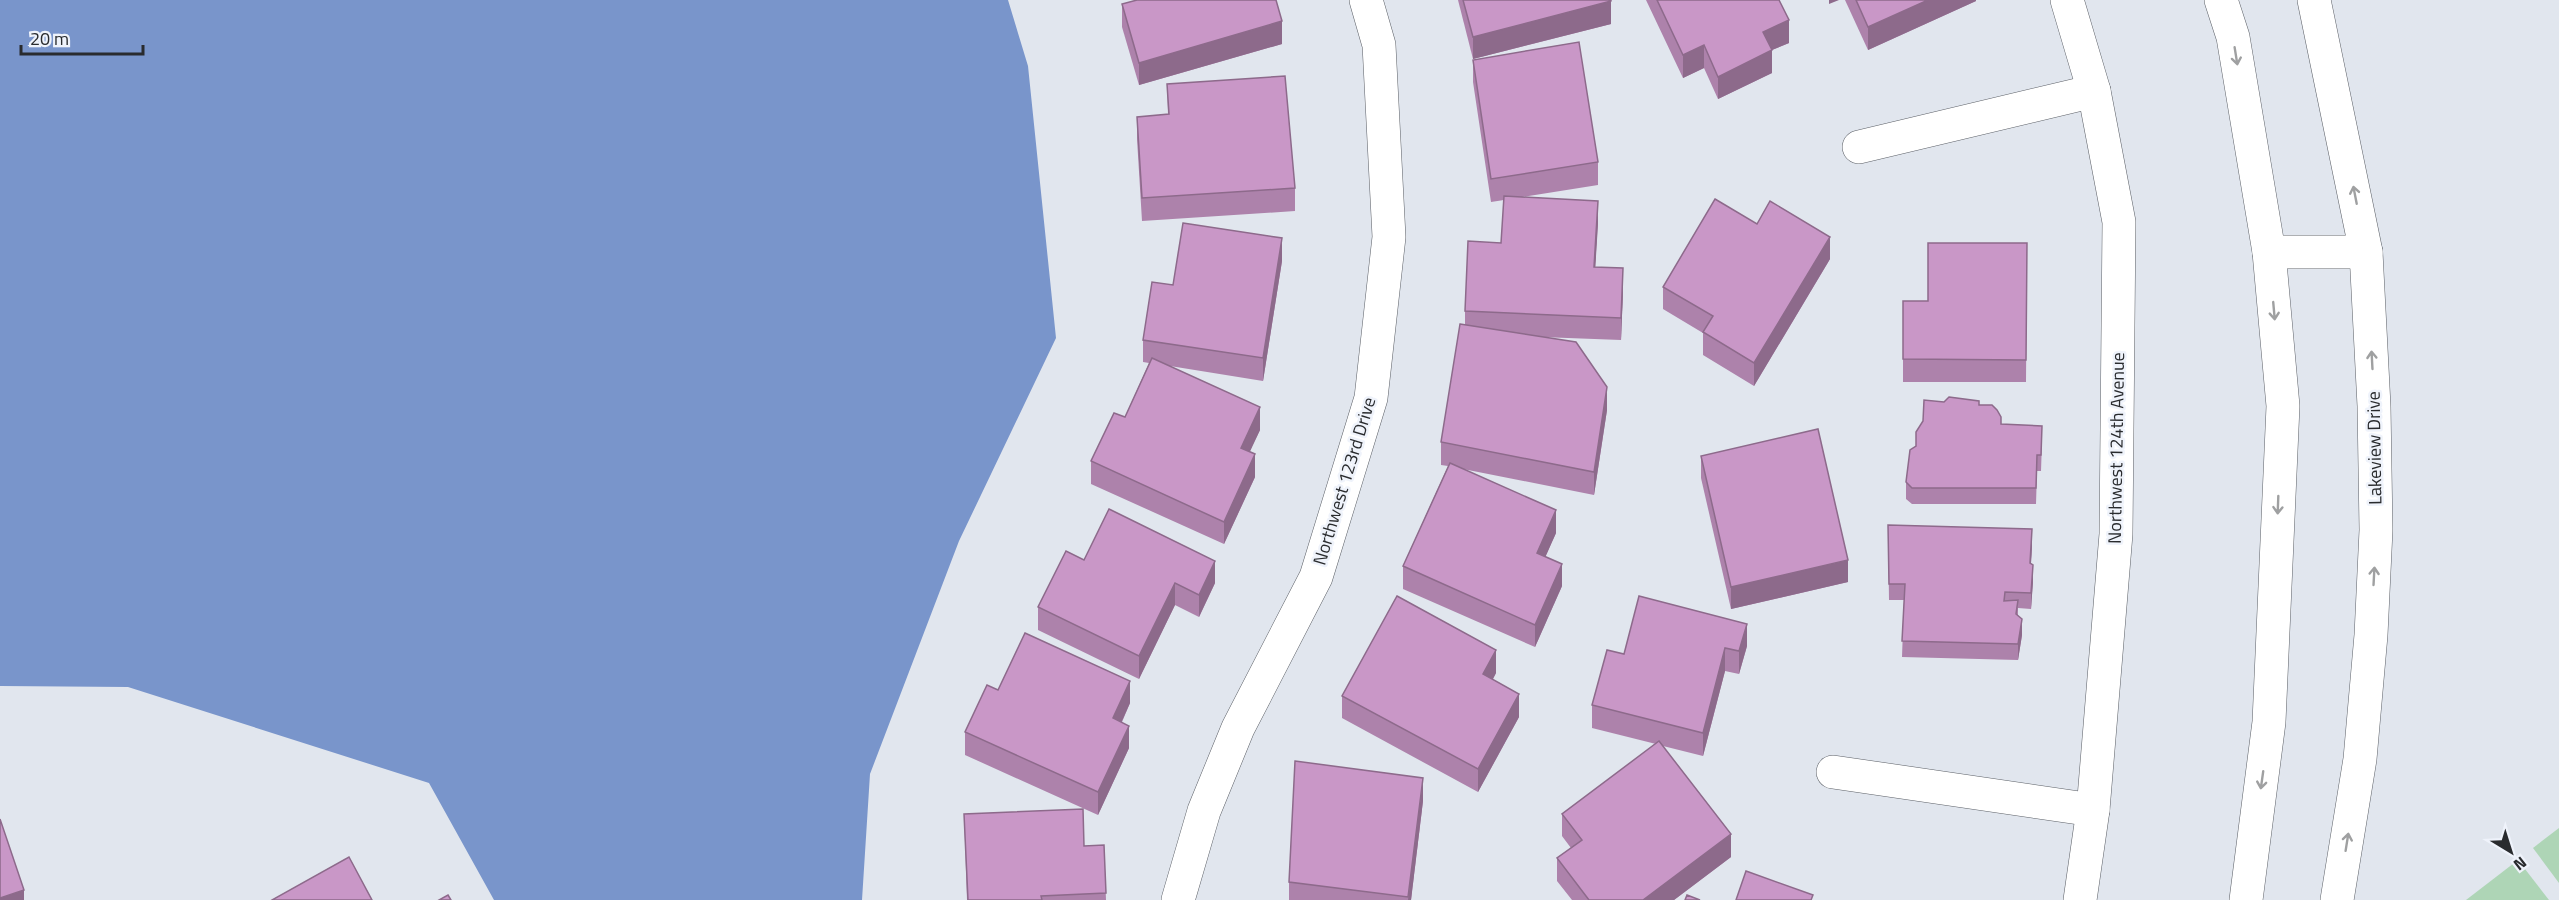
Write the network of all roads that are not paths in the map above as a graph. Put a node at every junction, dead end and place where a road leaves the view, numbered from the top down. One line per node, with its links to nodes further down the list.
1 (1366, 0): 11 (street, Northwest 123rd Drive)
2 (2067, 0): 5 (street, Northwest 124th Avenue)
3 (2221, 0): 7 (street, one-way to 7)
4 (2314, 0): 8 (street, Lakeview Drive, one-way to 4)
5 (2094, 91): 6 (street); 10 (street, Northwest 124th Avenue)
6 (1859, 147)
7 (2269, 252): 8 (street); 13 (street, one-way to 13)
8 (2366, 252): 14 (street, Lakeview Drive, one-way to 8)
9 (1833, 772): 10 (street)
10 (2093, 810): 12 (street, Northwest 124th Avenue)
11 (1178, 900)
12 (2080, 900)
13 (2246, 900)
14 (2337, 900)

